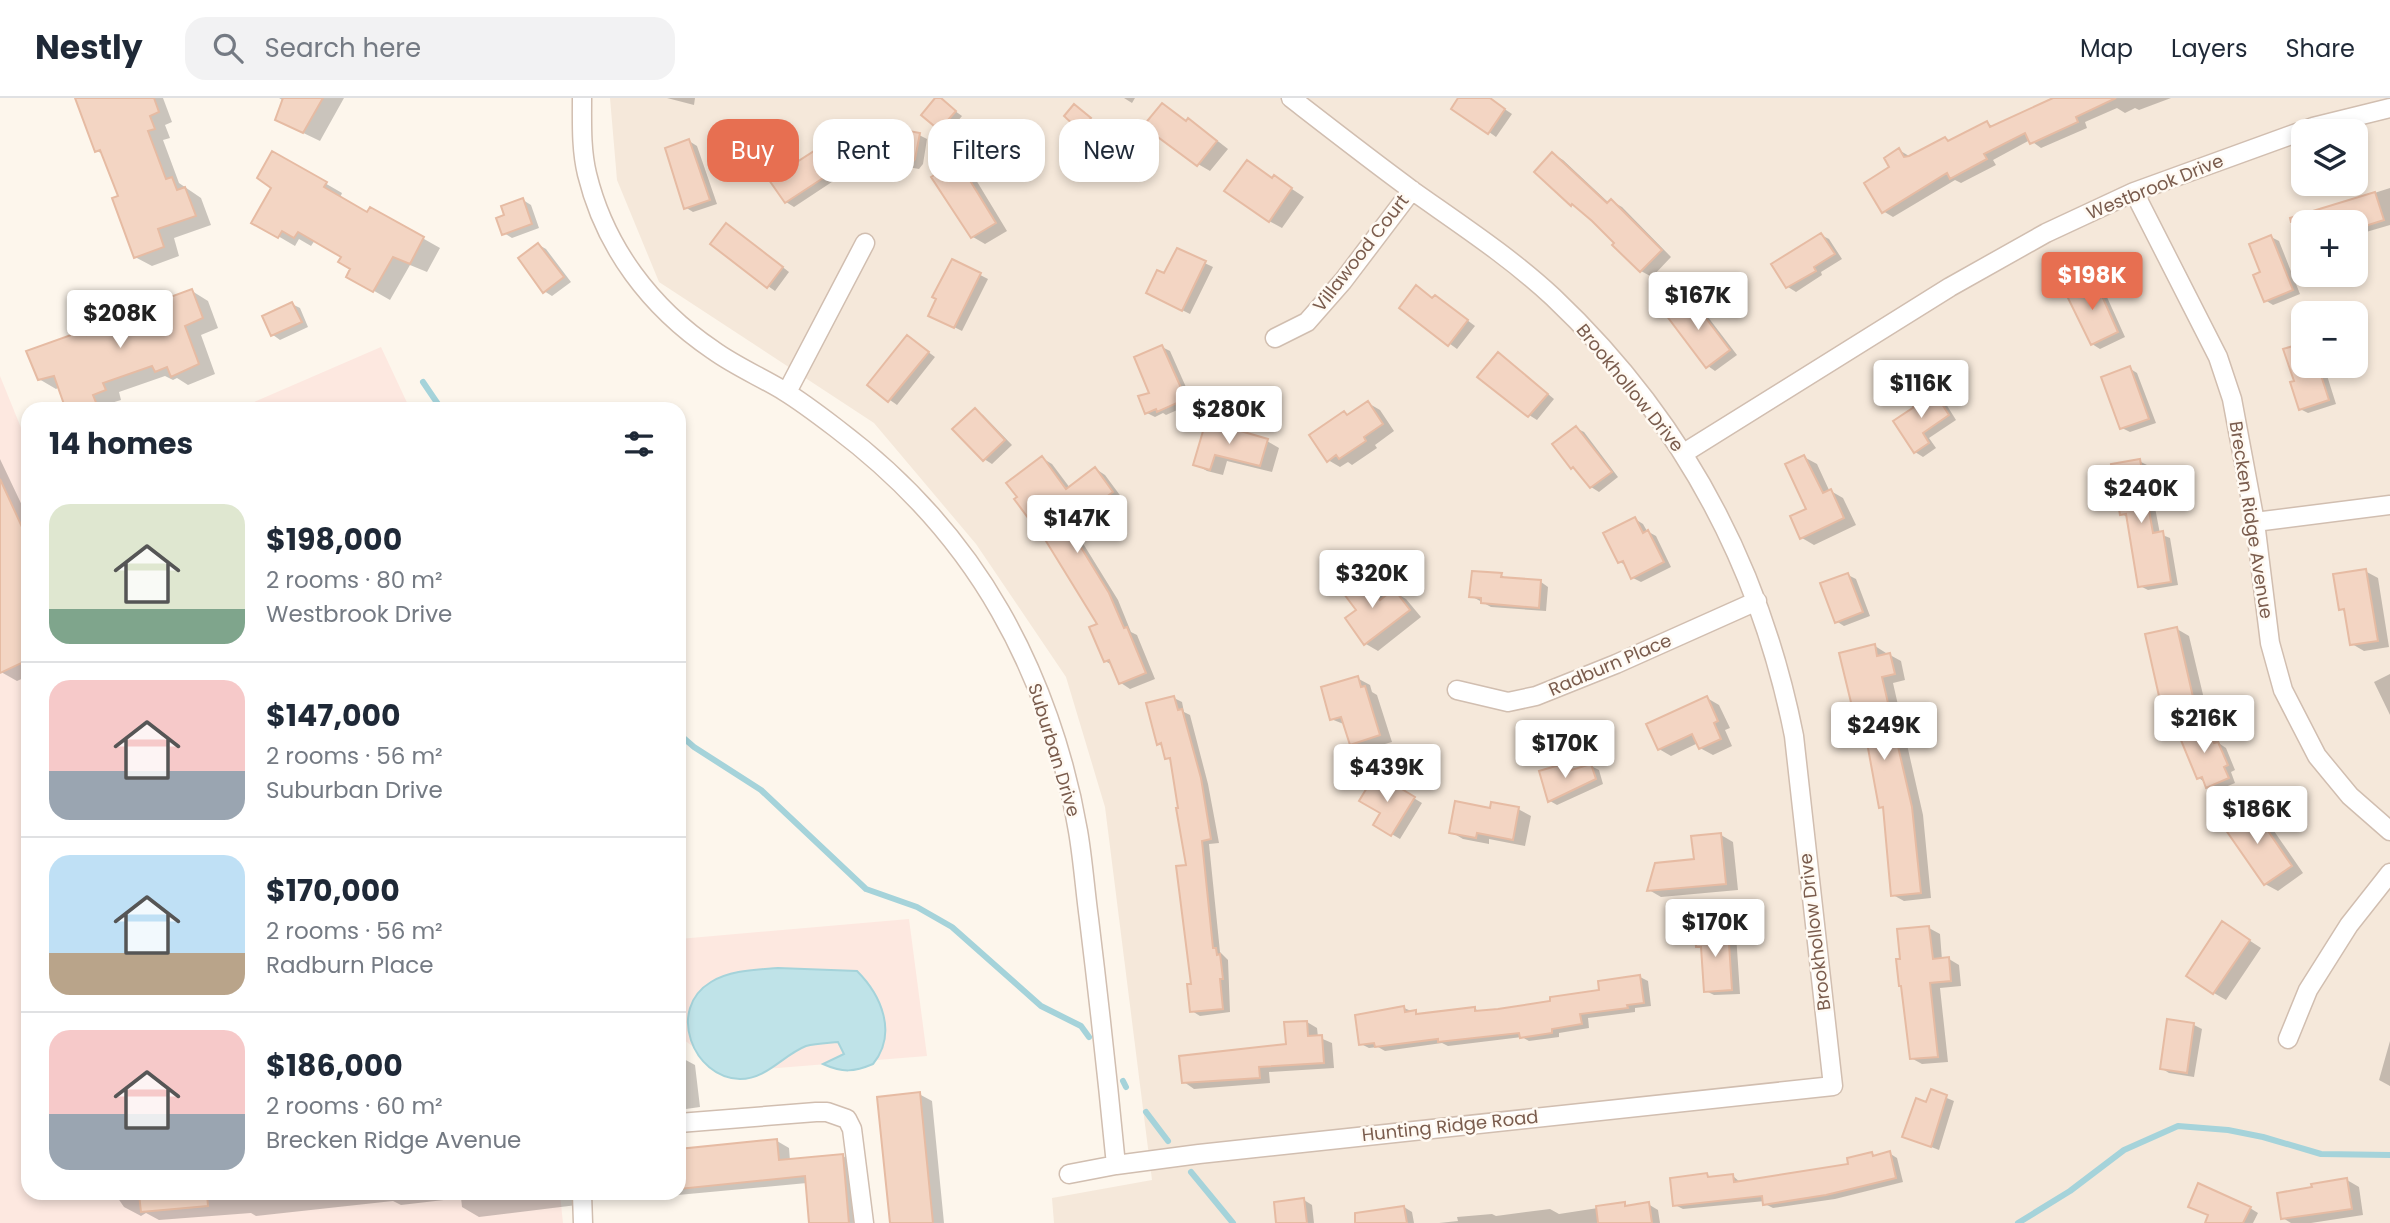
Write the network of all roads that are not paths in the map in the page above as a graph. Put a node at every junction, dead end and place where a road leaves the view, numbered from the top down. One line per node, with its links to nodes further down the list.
1 (582, 98): 8 (street, Suburban Drive)
2 (1291, 98): 4 (street, Brookhollow Drive)
3 (2390, 108): 5 (street, Westbrook Drive)
4 (1412, 190): 7 (street, Villawood Court); 9 (street, Brookhollow Drive)
5 (2134, 192): 9 (street, Westbrook Drive); 11 (street, Brecken Ridge Avenue)
6 (865, 243): 8 (street)
7 (1275, 338)
8 (787, 392): 19 (street, Suburban Drive)
9 (1684, 453): 12 (street, Brookhollow Drive)
10 (2390, 505): 11 (street)
11 (2255, 522): 14 (street, Brecken Ridge Avenue)
12 (1757, 601): 13 (street, Radburn Place); 17 (street, Brookhollow Drive)
13 (1457, 690)
14 (2390, 831)
15 (2390, 873): 16 (street)
16 (2288, 1039)
17 (1833, 1086): 19 (street, Hunting Ridge Road)
18 (686, 1122): 23 (street)
19 (1116, 1165): 20 (street, Hunting Ridge Road)
20 (1069, 1174)
21 (582, 1200): 22 (street)
22 (583, 1223)
23 (864, 1223)

